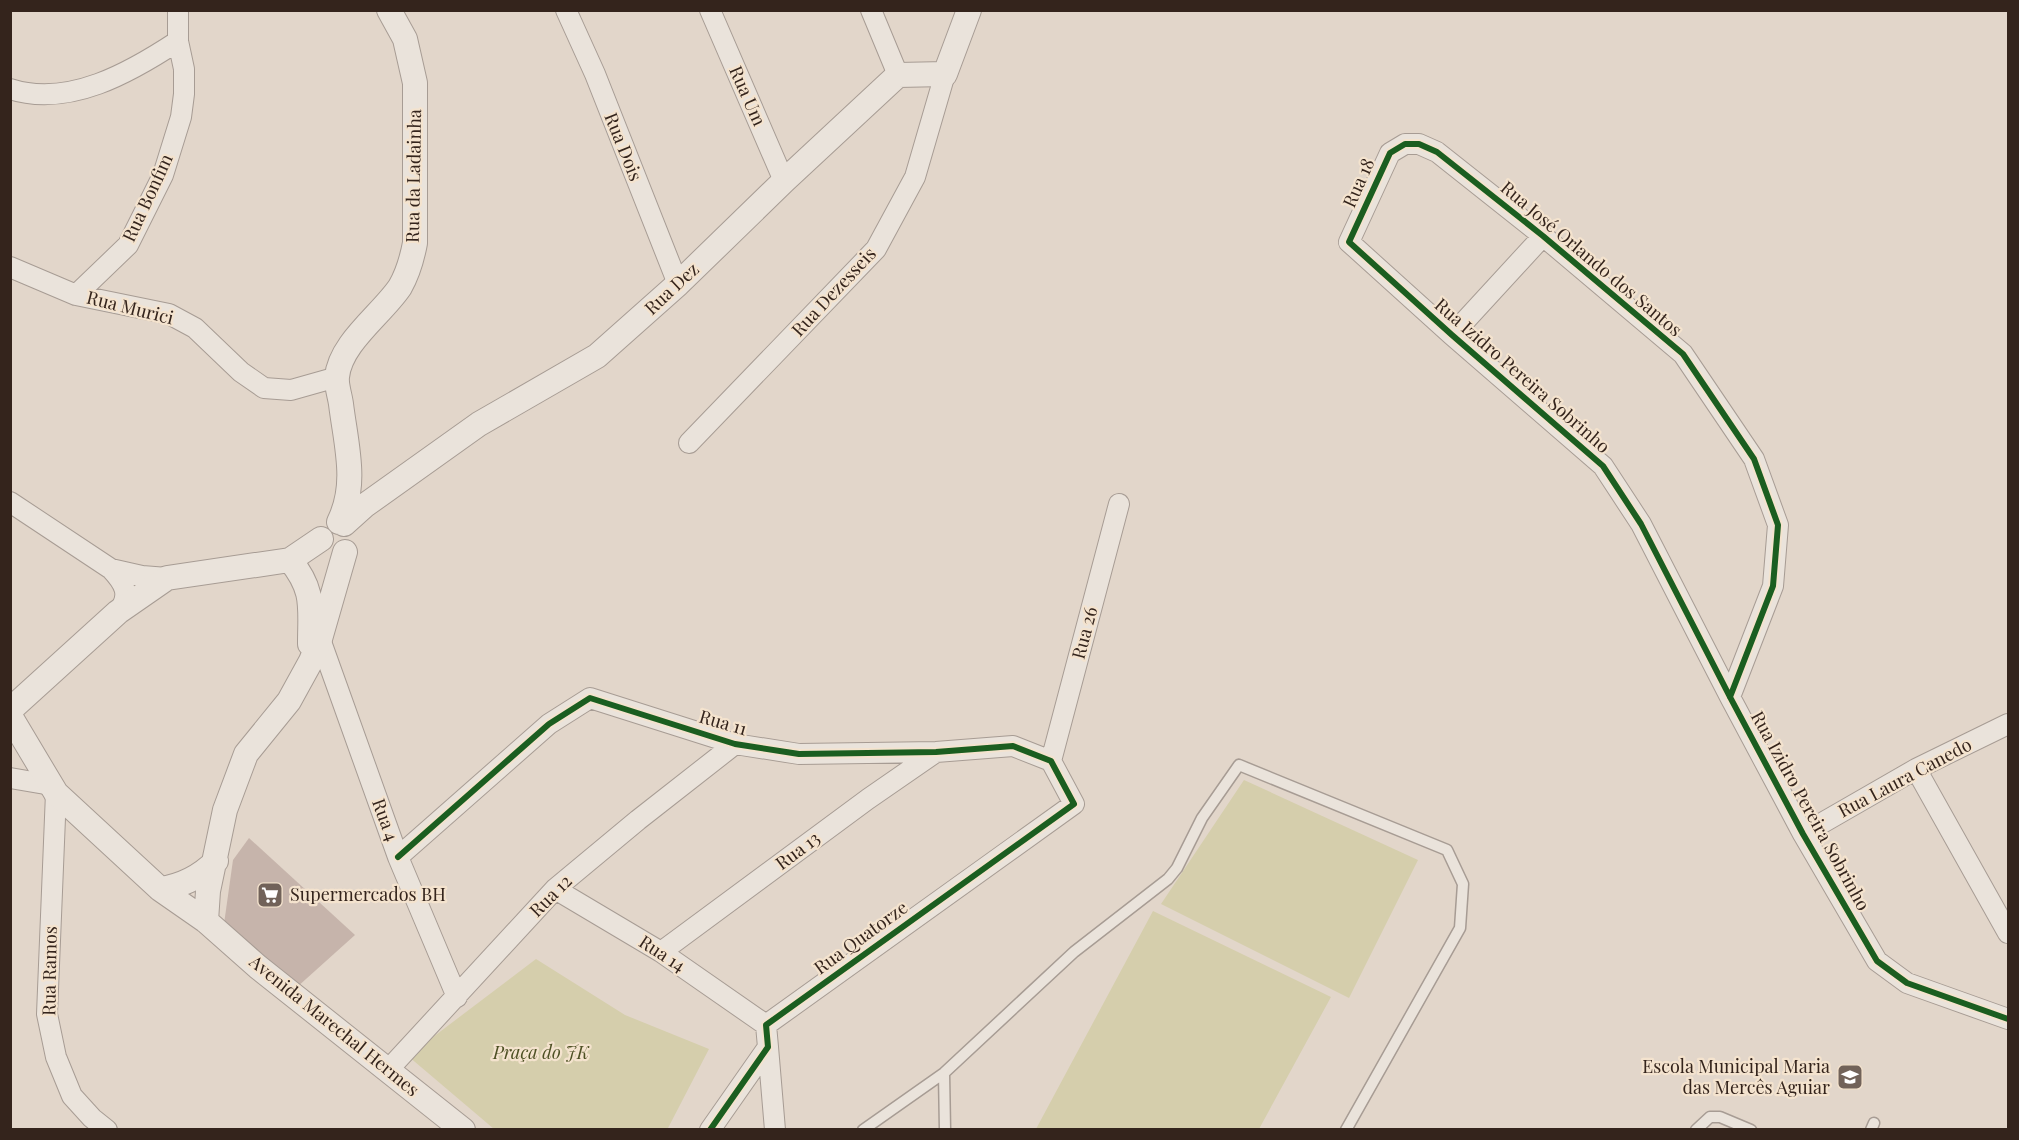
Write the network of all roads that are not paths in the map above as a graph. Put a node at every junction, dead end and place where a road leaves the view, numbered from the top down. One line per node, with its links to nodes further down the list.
1 (178, 10): 7 (street, Rua Bonfim)
2 (388, 10): 19 (street, Rua da Ladainha)
3 (566, 10): 16 (street, Rua Dois)
4 (710, 10): 12 (street, Rua Um)
5 (871, 10): 9 (street)
6 (969, 10): 8 (street, Rua Dezesseis)
7 (178, 41): 10 (street); 17 (street, Rua Bonfim)
8 (945, 74): 9 (street); 20 (street, Rua Dezesseis)
9 (898, 75): 12 (street, Rua Dez)
10 (10, 89)
11 (1405, 144): 13 (street, Rua José Orlando dos Santos); 14 (street, Rua 18)
12 (784, 181): 16 (street, Rua Dez)
13 (1543, 236): 18 (street); 30 (street, Rua José Orlando dos Santos)
14 (1349, 242): 18 (street, Rua Izidro Pereira Sobrinho)
15 (10, 267): 17 (street, Rua Murici)
16 (678, 284): 23 (street, Rua Dez)
17 (76, 295): 19 (street, Rua Murici)
18 (1452, 335): 30 (street, Rua Izidro Pereira Sobrinho)
19 (337, 377): 23 (street, Rua da Ladainha)
20 (689, 443)
21 (10, 502): 25 (street)
22 (1119, 504): 36 (street, Rua 26)
23 (337, 534): 24 (street); 28 (street, Rua da Ladainha)
24 (290, 560): 26 (street); 29 (street)
25 (111, 568): 26 (street); 27 (street)
26 (166, 578): 27 (street)
27 (118, 612): 31 (street)
28 (320, 639): 29 (street, Rua da Ladainha); 41 (street, Rua 4)
29 (310, 662): 42 (street, Rua da Ladainha)
30 (1730, 698): 40 (street, Rua Izidro Pereira Sobrinho)
31 (10, 710)
32 (10, 716): 39 (street, Avenida Marechal Hermes)
33 (2008, 724): 37 (street, Rua Laura Canedo)
34 (735, 744): 35 (street, Rua 11); 41 (street, Rua 11); 44 (street, Rua 12)
35 (936, 752): 36 (street, Rua 11); 47 (street, Rua 13)
36 (1051, 761): 50 (street, Rua Quatorze)
37 (1916, 769): 40 (street, Rua Laura Canedo); 46 (street)
38 (10, 778): 39 (street)
39 (53, 789): 43 (street, Avenida Marechal Hermes); 54 (street, Rua Ramos)
40 (1803, 834): 49 (street, Rua Izidro Pereira Sobrinho)
41 (398, 857): 48 (street, Rua 4)
42 (216, 861): 43 (street); 45 (street, Rua da Ladainha)
43 (160, 889): 45 (street, Avenida Marechal Hermes)
44 (555, 889): 47 (street, Rua 14); 48 (street, Rua 12)
45 (206, 921): 52 (street, Avenida Marechal Hermes)
46 (2008, 933)
47 (661, 952): 50 (street, Rua 14)
48 (457, 997): 52 (street, Rua 12)
49 (2008, 1019)
50 (766, 1025): 51 (street)
51 (768, 1047): 56 (street); 57 (street)
52 (388, 1070): 55 (street, Avenida Marechal Hermes)
53 (944, 1073): 58 (lane); 59 (lane); 60 (lane)
54 (107, 1130)
55 (463, 1130)
56 (710, 1130)
57 (775, 1130)
58 (863, 1130)
59 (945, 1130)
60 (1346, 1130)
61 (1695, 1130): 62 (lane)
62 (1751, 1130)

